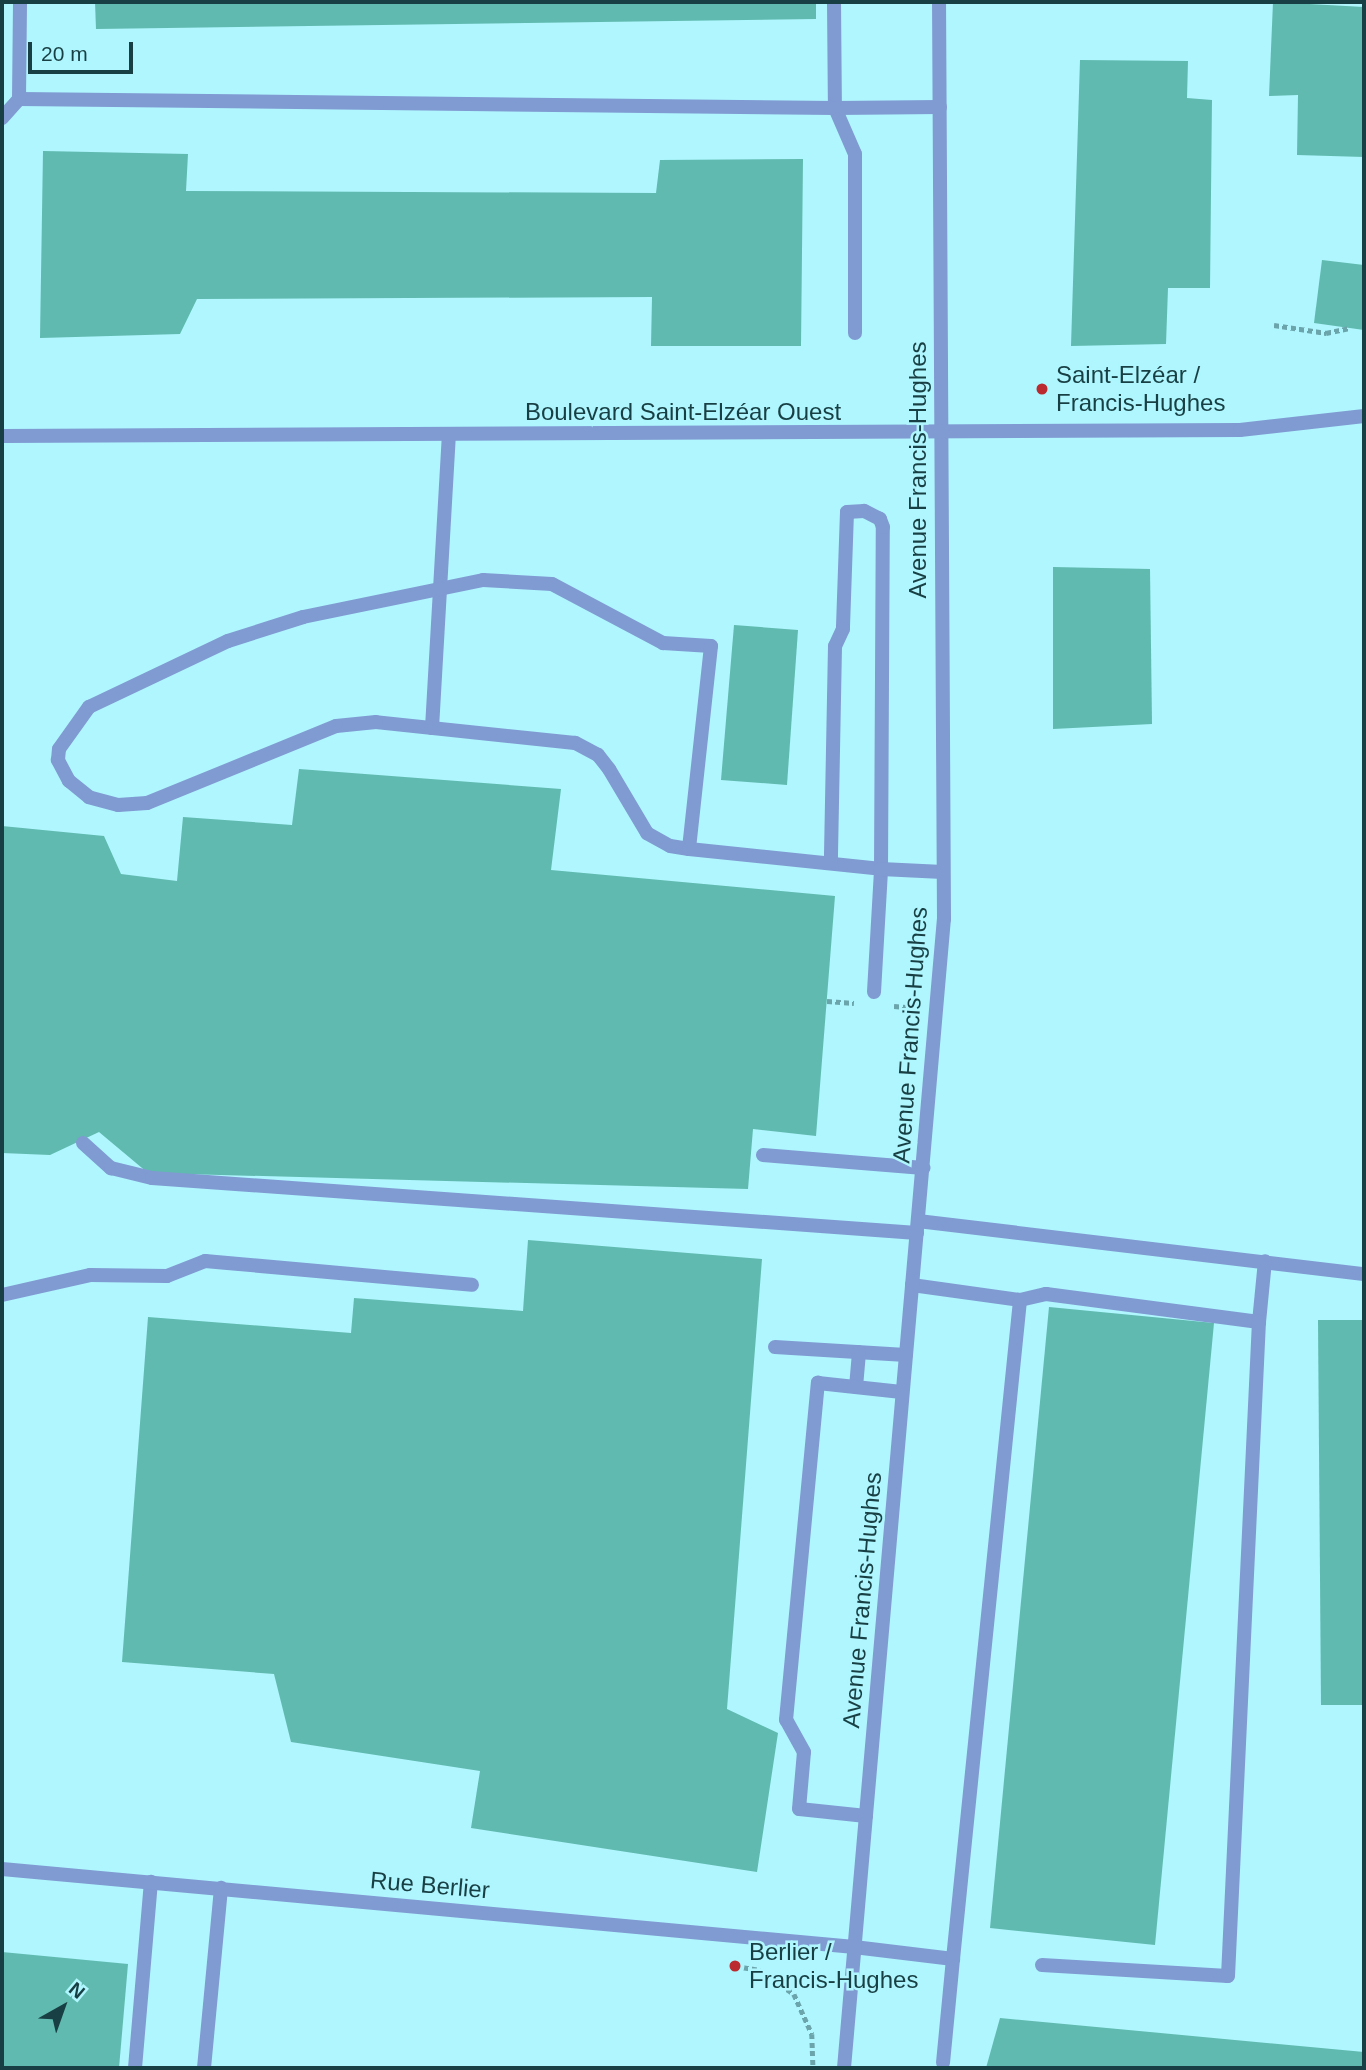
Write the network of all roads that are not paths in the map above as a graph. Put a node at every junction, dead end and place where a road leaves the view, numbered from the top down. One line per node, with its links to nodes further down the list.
1 (20, 2): 4 (street)
2 (834, 2): 6 (street)
3 (939, 2): 5 (street, Avenue Francis-Hughes)
4 (19, 99): 6 (street); 7 (street)
5 (940, 107): 6 (street); 10 (street, Avenue Francis-Hughes)
6 (835, 108): 8 (street)
7 (2, 118)
8 (855, 333)
9 (1364, 416): 10 (street, Boulevard Saint-Elzéar Ouest)
10 (940, 431): 11 (street, Boulevard Saint-Elzéar Ouest); 18 (street, Avenue Francis-Hughes)
11 (449, 435): 12 (street, Boulevard Saint-Elzéar Ouest); 13 (street)
12 (2, 436)
13 (443, 589): 14 (street); 14 (street); 15 (street)
14 (432, 728): 15 (street)
15 (690, 849): 16 (street)
16 (831, 863): 17 (street); 17 (street)
17 (881, 869): 18 (street); 19 (street)
18 (943, 872): 22 (street, Avenue Francis-Hughes)
19 (874, 992)
20 (83, 1143): 23 (street)
21 (763, 1155): 22 (street)
22 (922, 1168): 23 (street, Avenue Francis-Hughes)
23 (917, 1227): 24 (street); 27 (street, Avenue Francis-Hughes)
24 (1265, 1261): 25 (street); 30 (street)
25 (1364, 1274)
26 (472, 1285): 28 (street)
27 (912, 1285): 29 (street); 33 (street, Avenue Francis-Hughes)
28 (2, 1295)
29 (1020, 1300): 30 (street); 41 (street)
30 (1259, 1322): 42 (street)
31 (775, 1346): 32 (street)
32 (859, 1352): 33 (street); 34 (street)
33 (906, 1355): 35 (street, Avenue Francis-Hughes)
34 (856, 1387): 35 (street); 36 (street)
35 (902, 1392): 36 (street, Avenue Francis-Hughes)
36 (866, 1816): 40 (street, Avenue Francis-Hughes)
37 (2, 1869): 38 (street, Rue Berlier)
38 (151, 1882): 39 (street, Rue Berlier); 44 (street)
39 (221, 1888): 40 (street, Rue Berlier); 45 (street)
40 (854, 1947): 41 (street, Rue Berlier); 46 (street, Avenue Francis-Hughes)
41 (953, 1959): 43 (street)
42 (1042, 1965)
43 (943, 2063)
44 (135, 2068)
45 (204, 2068)
46 (844, 2068)

